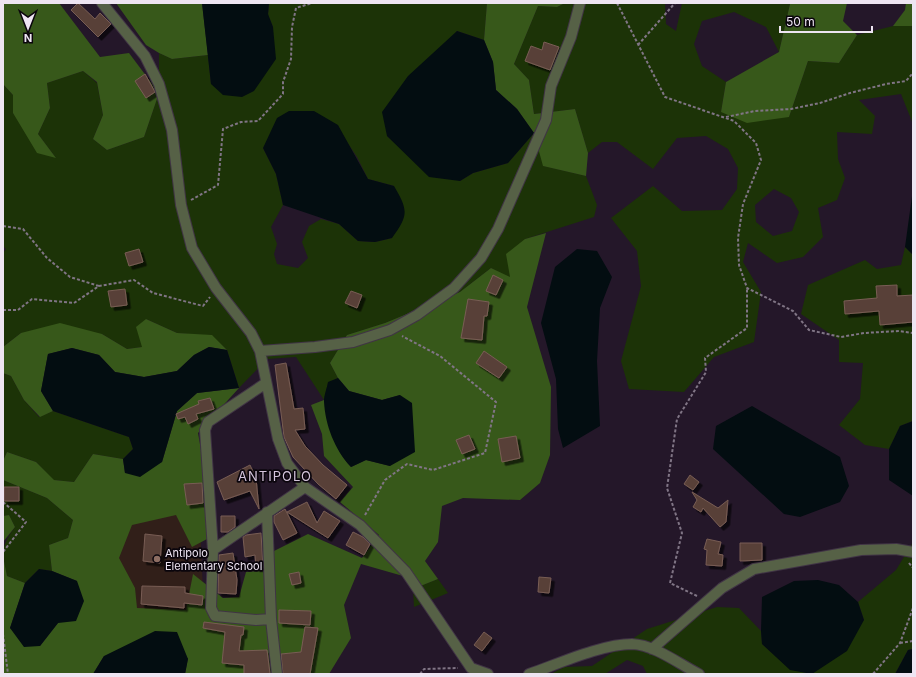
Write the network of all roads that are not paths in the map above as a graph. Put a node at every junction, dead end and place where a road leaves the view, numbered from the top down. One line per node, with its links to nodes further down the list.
1 (102, 3): 3 (street)
2 (580, 3): 3 (street)
3 (260, 351): 4 (street)
4 (266, 383): 5 (street); 7 (street)
5 (305, 487): 6 (street); 12 (street)
6 (267, 512): 7 (street); 9 (street)
7 (213, 550): 9 (street)
8 (913, 552): 10 (street)
9 (271, 619): 11 (street)
10 (652, 649): 13 (street); 14 (street)
11 (278, 674)
12 (488, 674)
13 (529, 674)
14 (699, 674)

